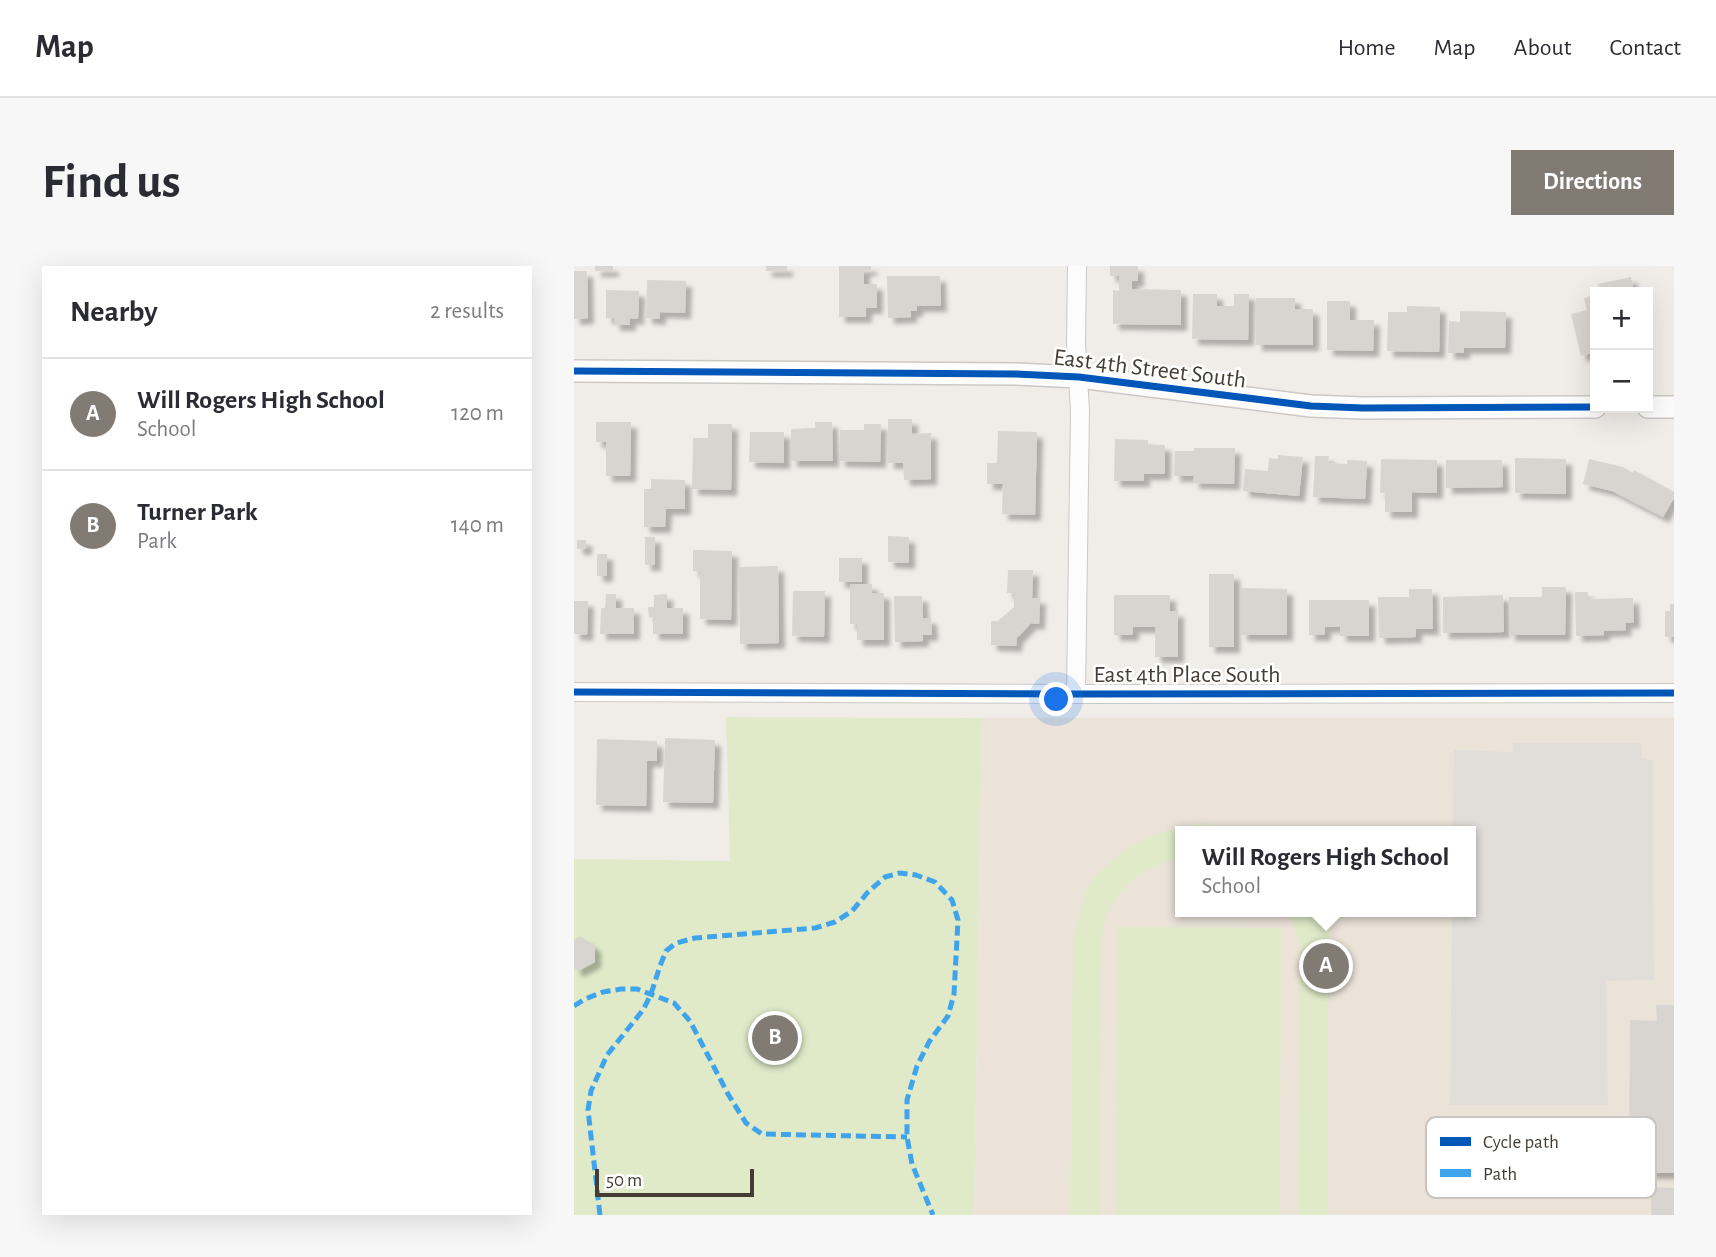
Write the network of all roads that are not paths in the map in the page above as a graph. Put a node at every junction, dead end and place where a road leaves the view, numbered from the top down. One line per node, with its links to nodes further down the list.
1 (1077, 266): 3 (street)
2 (574, 372): 3 (street, East 4th Street South)
3 (1079, 377): 4 (street, East 4th Street South); 9 (street)
4 (1590, 407)
5 (1653, 407): 6 (street)
6 (1674, 407)
7 (574, 692): 9 (street, East 4th Place South)
8 (1674, 693): 9 (street, East 4th Place South)
9 (1076, 694)

